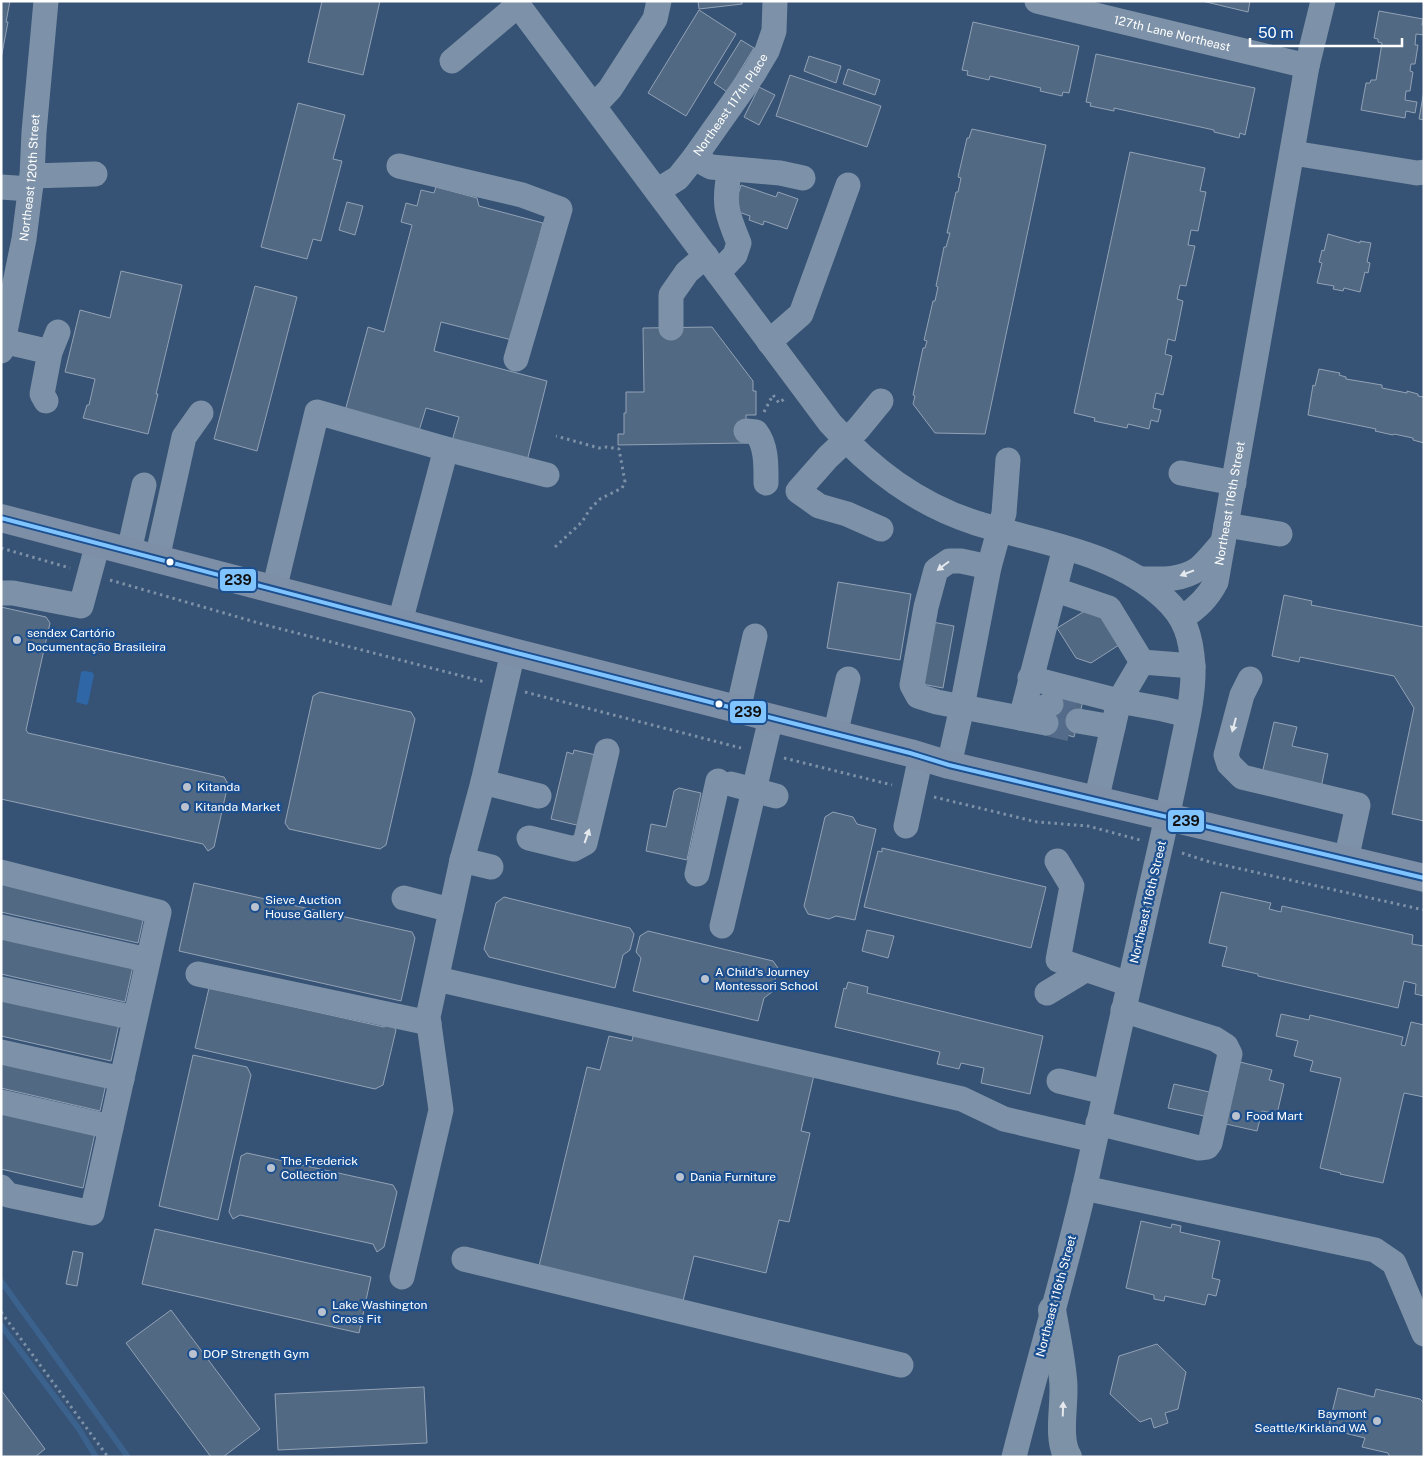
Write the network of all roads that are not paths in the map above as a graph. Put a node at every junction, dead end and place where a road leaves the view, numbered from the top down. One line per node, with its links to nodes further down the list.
1 (46, 1): 17 (street, Northeast 120th Street)
2 (659, 1): 9 (street)
3 (775, 1): 11 (street, Northeast 117th Place)
4 (1323, 1): 8 (street, Northeast 116th Street)
5 (1045, 2): 8 (street, 127th Lane Northeast)
6 (517, 3): 7 (street); 9 (street)
7 (452, 61)
8 (1307, 66): 10 (street, Northeast 116th Street)
9 (594, 106): 20 (street)
10 (1292, 153): 14 (street); 36 (street, Northeast 116th Street)
11 (694, 158): 13 (street); 20 (street, Northeast 117th Place)
12 (399, 166): 25 (street)
13 (730, 169): 16 (street); 21 (street)
14 (1424, 172)
15 (95, 174): 17 (street)
16 (803, 178)
17 (31, 182): 19 (street); 24 (street, Northeast 120th Street)
18 (848, 185): 23 (street)
19 (1, 187)
20 (657, 191): 21 (street)
21 (712, 264): 22 (street); 23 (street)
22 (670, 328)
23 (769, 342): 30 (street)
24 (2, 346): 26 (street)
25 (516, 359)
26 (46, 401)
27 (881, 401): 30 (street)
28 (201, 413): 46 (street)
29 (746, 432): 35 (street)
30 (846, 441): 39 (street); 40 (street)
31 (446, 449): 34 (street); 49 (street); 53 (street)
32 (1008, 460): 40 (street)
33 (1181, 473): 36 (street)
34 (547, 475)
35 (766, 483)
36 (1234, 483): 41 (street, Northeast 116th Street)
37 (144, 485): 45 (street)
38 (1, 518): 43 (main road)
39 (881, 529)
40 (999, 529): 44 (street); 47 (street)
41 (1225, 533): 42 (street); 48 (street, one-way to 48); 52 (street, Northeast 116th Street)
42 (1280, 534)
43 (98, 543): 45 (main road); 51 (street)
44 (1065, 548): 48 (street); 50 (street)
45 (129, 551): 46 (main road)
46 (157, 559): 49 (main road)
47 (989, 567): 62 (street); 62 (street, one-way to 62)
48 (1140, 579): 52 (street)
49 (274, 590): 53 (main road)
50 (1056, 590): 56 (street); 58 (street)
51 (1, 593)
52 (1182, 618): 57 (street, Northeast 116th Street)
53 (400, 622): 55 (main road)
54 (754, 636): 64 (street)
55 (513, 652): 64 (main road); 74 (street)
56 (1142, 662): 57 (street); 61 (street)
57 (1193, 666): 65 (street, Northeast 116th Street)
58 (1030, 678): 61 (street); 68 (street)
59 (848, 679): 70 (street)
60 (1250, 679): 82 (street, one-way to 82)
61 (1119, 701): 65 (street); 69 (street)
62 (962, 707): 68 (street); 73 (street)
63 (1050, 709): 68 (street)
64 (738, 710): 67 (main road)
65 (1188, 715): 78 (street, Northeast 116th Street)
66 (1079, 716): 69 (street)
67 (771, 718): 70 (main road); 75 (street)
68 (1021, 718)
69 (1110, 726): 77 (street)
70 (835, 734): 72 (main road)
71 (607, 751): 80 (street, one-way to 71)
72 (920, 756): 73 (main road); 79 (street)
73 (949, 765): 77 (main road)
74 (483, 782): 76 (street); 81 (street)
75 (745, 788): 86 (street); 90 (street)
76 (538, 796)
77 (1096, 801): 78 (main road)
78 (1167, 818): 82 (main road); 96 (street, Northeast 116th Street)
79 (906, 826)
80 (529, 838)
81 (462, 860): 84 (street); 89 (street)
82 (1346, 860): 87 (main road)
83 (1057, 862): 93 (street)
84 (492, 867)
85 (1, 872): 92 (street)
86 (697, 874)
87 (1424, 878)
88 (404, 898): 89 (street)
89 (452, 910): 95 (street)
90 (722, 926)
91 (1, 927): 92 (street)
92 (148, 960): 100 (street)
93 (1085, 970): 96 (street); 98 (street)
94 (198, 974): 101 (street)
95 (437, 979): 101 (street); 108 (street)
96 (1129, 984): 99 (street, Northeast 116th Street)
97 (1, 989): 100 (street)
98 (1047, 994)
99 (1123, 1010): 105 (street, Northeast 116th Street); 108 (street)
100 (135, 1018): 103 (street)
101 (429, 1023): 112 (street)
102 (1, 1052): 103 (street)
103 (122, 1079): 107 (street)
104 (1059, 1081): 105 (street)
105 (1105, 1092): 108 (street, Northeast 116th Street)
106 (1, 1102): 107 (street)
107 (111, 1127): 109 (street)
108 (1096, 1132): 110 (street, Northeast 116th Street)
109 (1, 1187)
110 (1084, 1188): 113 (street, Northeast 116th Street); 114 (street)
111 (464, 1259): 115 (street)
112 (402, 1277)
113 (1052, 1310): 116 (street, Northeast 116th Street); 117 (highway, one-way to 113)
114 (1424, 1334)
115 (901, 1365)
116 (1014, 1457)
117 (1068, 1457)

